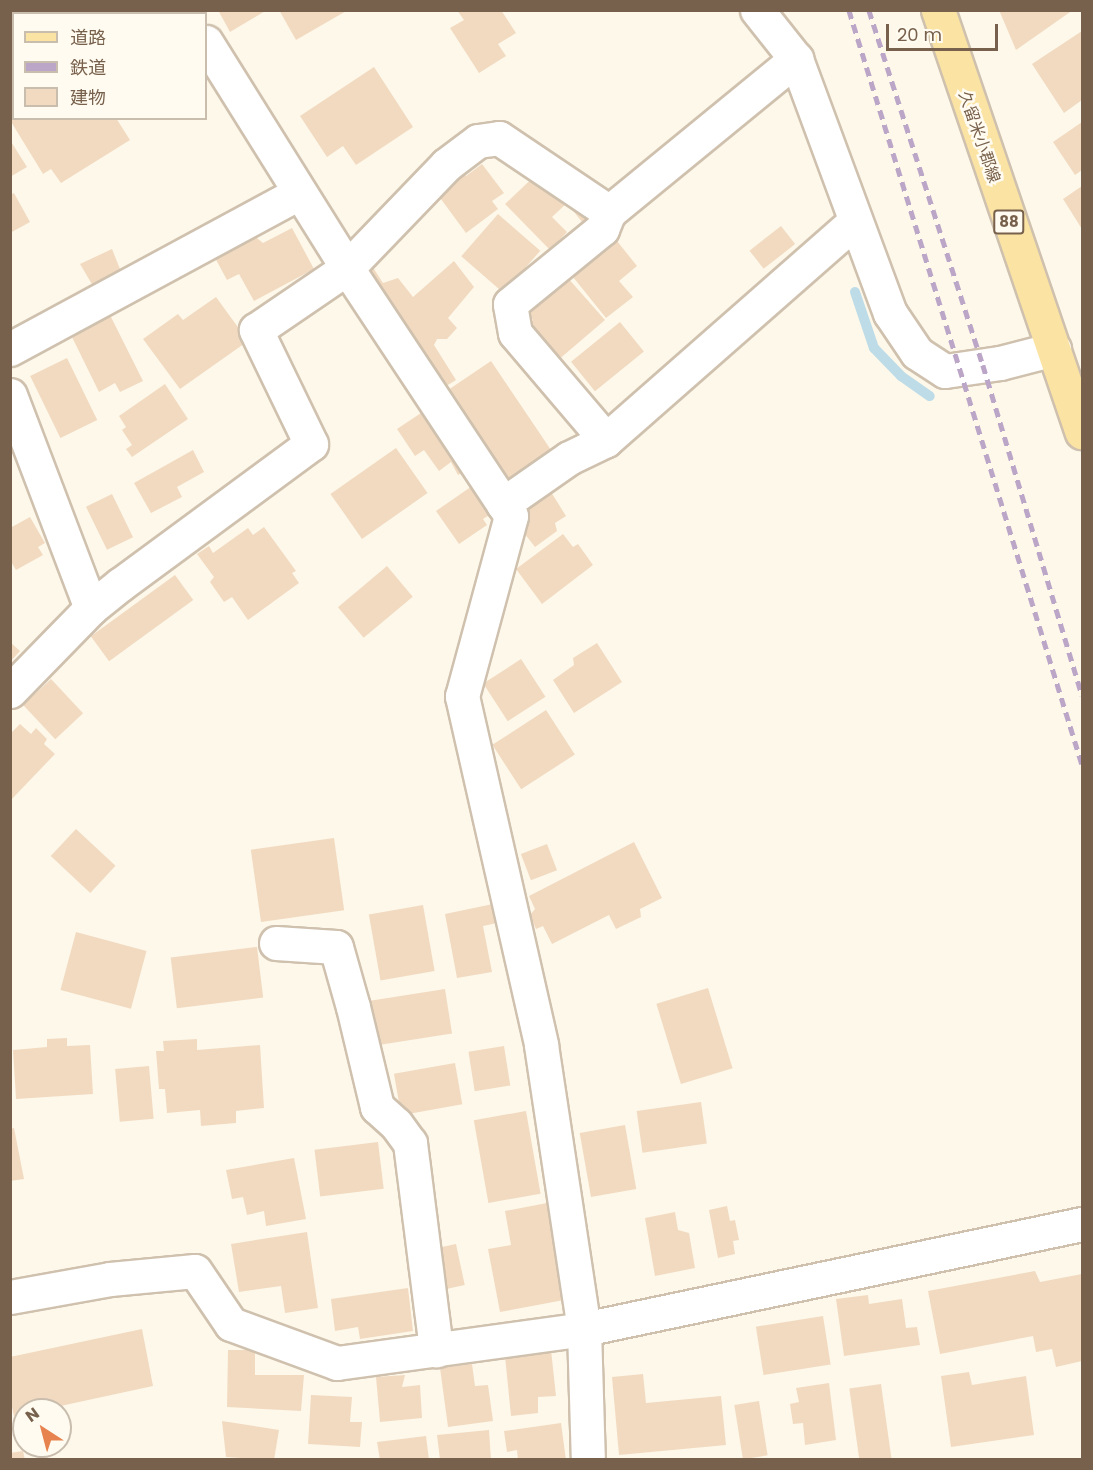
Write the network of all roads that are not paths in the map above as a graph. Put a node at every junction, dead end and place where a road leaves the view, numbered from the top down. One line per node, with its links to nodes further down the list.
1 (757, 10): 4 (street)
2 (938, 10): 10 (main road, 久留米小郡線 / 88)
3 (207, 44): 5 (street)
4 (796, 59): 6 (street); 7 (street)
5 (299, 193): 8 (street); 9 (street)
6 (609, 212): 8 (street); 13 (street)
7 (854, 222): 10 (street); 13 (street)
8 (347, 268): 14 (street); 15 (street)
9 (10, 349)
10 (1054, 349): 12 (main road, 久留米小郡線 / 88)
11 (10, 395): 15 (street)
12 (1082, 428)
13 (606, 440): 14 (street)
14 (503, 504): 20 (street)
15 (91, 608): 16 (street)
16 (10, 692)
17 (276, 943): 21 (street)
18 (1083, 1224): 20 (street)
19 (10, 1297): 21 (street)
20 (584, 1329): 21 (street); 22 (street)
21 (436, 1350)
22 (588, 1460)

